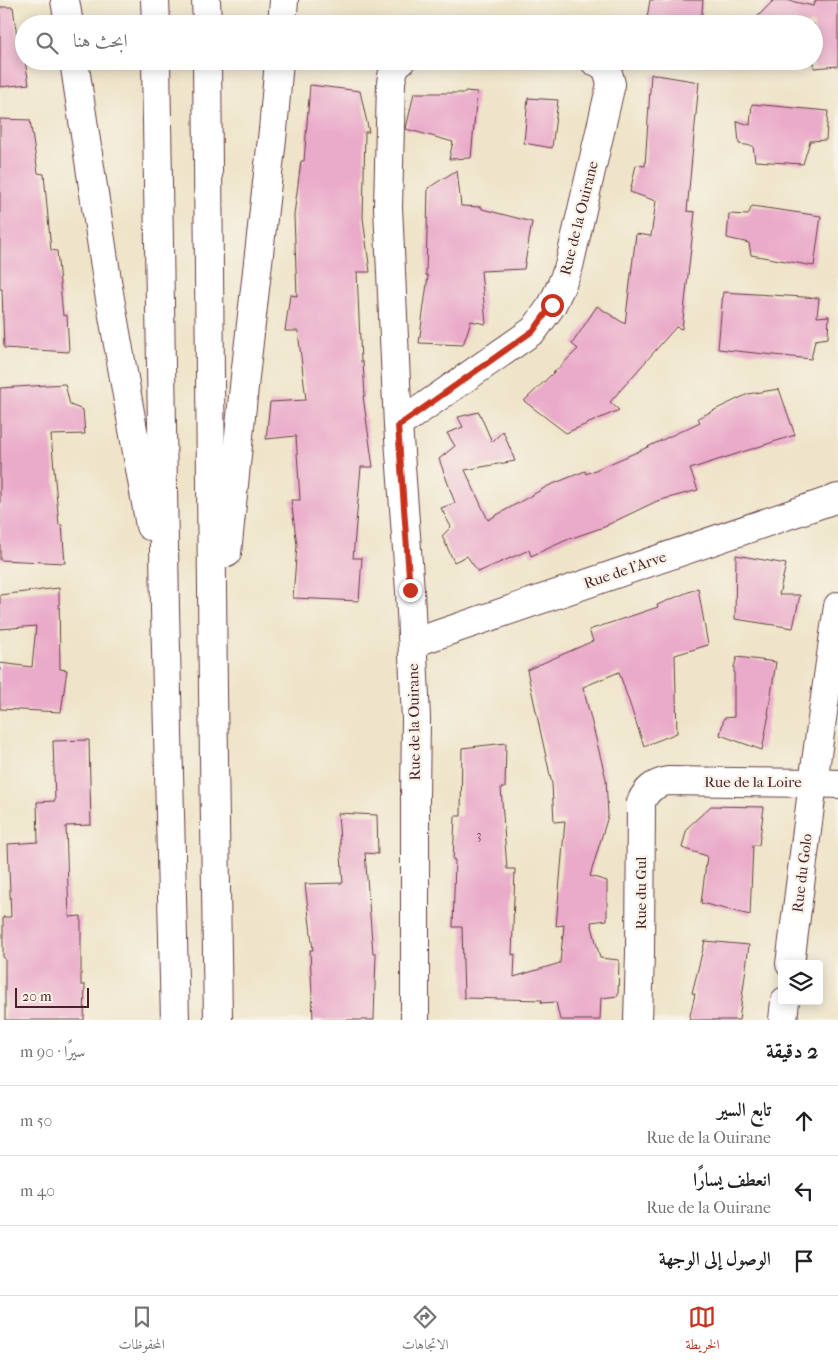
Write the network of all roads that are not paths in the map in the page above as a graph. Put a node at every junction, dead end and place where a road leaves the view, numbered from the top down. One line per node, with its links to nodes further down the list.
1 (65, 0): 5 (main road)
2 (155, 0): 6 (main road)
3 (206, 0): 7 (main road)
4 (284, 0): 8 (main road)
5 (68, 15)
6 (156, 15)
7 (207, 15)
8 (283, 15)
9 (75, 70): 18 (main road)
10 (156, 70): 18 (main road)
11 (207, 70): 20 (main road)
12 (278, 70): 20 (main road)
13 (394, 70): 15 (main road, Rue de la Ouirane)
14 (608, 70): 15 (main road, Rue de la Ouirane)
15 (398, 426): 19 (main road, Rue de la Ouirane)
16 (838, 498): 19 (main road, Rue de l'Arve)
17 (838, 606): 22 (main road, Rue du Golo)
18 (165, 609): 25 (main road)
19 (413, 643): 27 (main road, Rue de la Ouirane)
20 (214, 692): 26 (main road)
21 (668, 782): 22 (main road, Rue de la Loire); 28 (main road, Rue du Gul)
22 (826, 784): 23 (main road, Rue du Golo)
23 (791, 960)
24 (785, 1005): 29 (main road)
25 (175, 1020)
26 (218, 1020)
27 (415, 1020)
28 (638, 1020)
29 (783, 1020)

